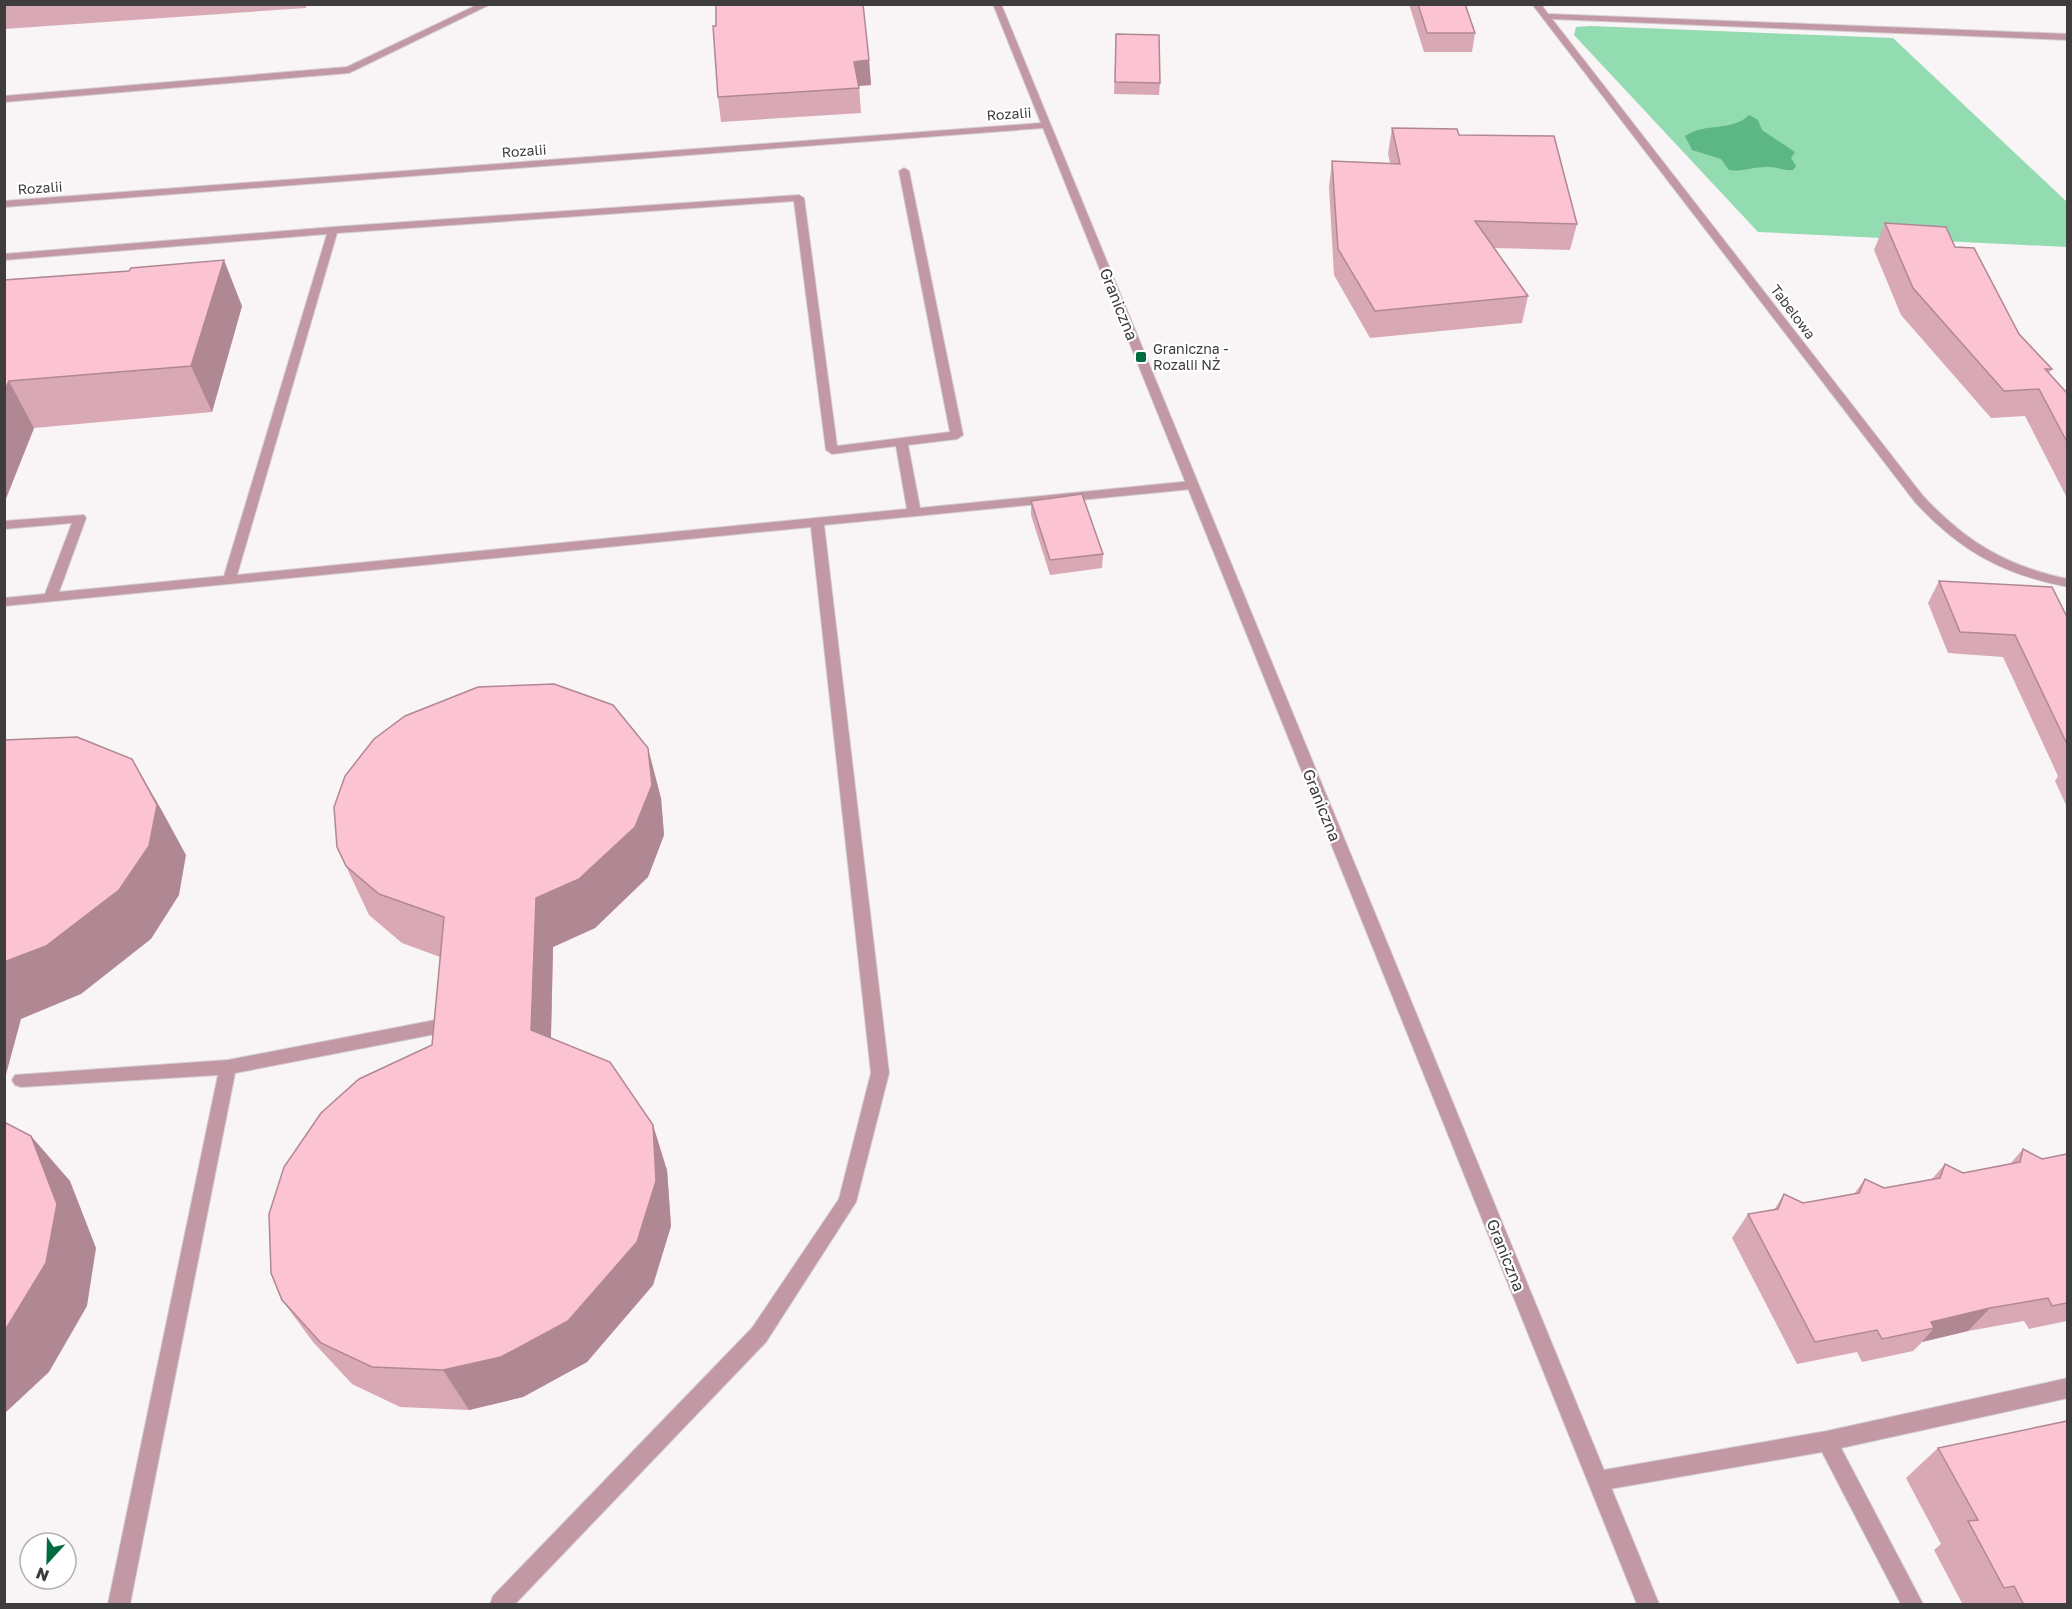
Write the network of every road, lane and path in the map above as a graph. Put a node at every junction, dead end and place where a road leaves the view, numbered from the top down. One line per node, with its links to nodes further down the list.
1 (487, 4): 6 (street)
2 (997, 4): 7 (street, Graniczna)
3 (1536, 4): 4 (street, Tabelowa)
4 (1545, 16): 5 (street); 18 (street, Tabelowa)
5 (2067, 37)
6 (4, 99)
7 (1046, 125): 9 (street, Rozalii); 13 (street, Graniczna)
8 (904, 171): 12 (street)
9 (4, 204)
10 (333, 230): 11 (street); 12 (street); 17 (street)
11 (4, 257)
12 (901, 442): 14 (street)
13 (1192, 485): 14 (street); 26 (street, Graniczna)
14 (914, 512): 15 (street)
15 (817, 522): 17 (street); 28 (street)
16 (4, 525): 19 (street)
17 (229, 580): 19 (street)
18 (2067, 583)
19 (50, 598): 20 (street)
20 (4, 602)
21 (451, 1024): 22 (street)
22 (228, 1067): 23 (street); 27 (street)
23 (21, 1080)
24 (2067, 1388): 25 (street)
25 (1827, 1441): 26 (street); 30 (street)
26 (1598, 1481): 29 (street, Graniczna)
27 (119, 1605)
28 (501, 1605)
29 (1648, 1605)
30 (1912, 1605)

